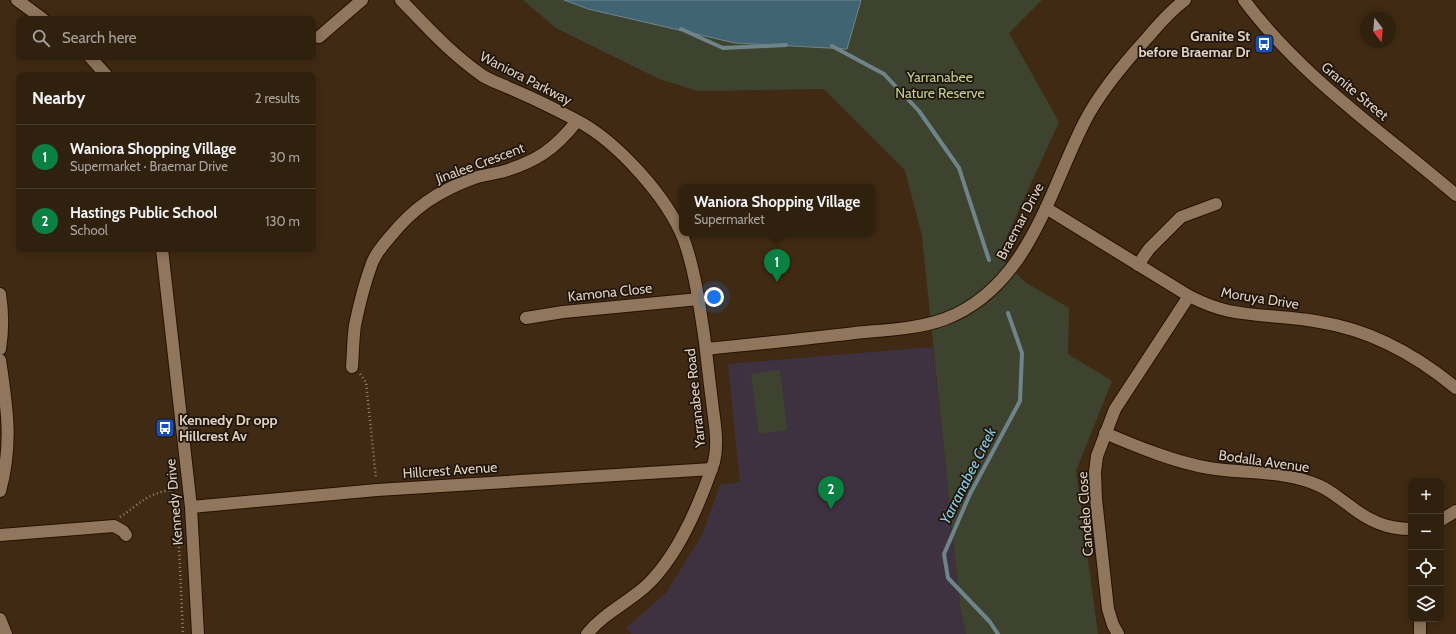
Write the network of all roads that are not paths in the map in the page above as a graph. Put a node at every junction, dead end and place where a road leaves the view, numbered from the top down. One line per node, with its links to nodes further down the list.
1 (17, 0): 6 (street)
2 (362, 0): 7 (street)
3 (401, 0): 10 (street, Waniora Parkway)
4 (1185, 0): 14 (street, Braemar Drive)
5 (1244, 0): 12 (street, Granite Street)
6 (39, 16)
7 (319, 37)
8 (93, 60): 9 (street)
9 (103, 72)
10 (577, 121): 11 (street, Waniora Parkway); 26 (street, Jinalee Crescent)
11 (626, 158): 15 (street, Yarranabee Road)
12 (1454, 191)
13 (1216, 204): 18 (street)
14 (1046, 208): 18 (street, Moruya Drive); 24 (street, Braemar Drive)
15 (679, 231)
16 (682, 236): 21 (street, Yarranabee Road)
17 (162, 252): 31 (street, Kennedy Drive)
18 (1138, 265): 20 (street, Moruya Drive)
19 (0, 294): 23 (street)
20 (1188, 296): 27 (street, Moruya Drive); 28 (street, Candelo Close)
21 (699, 299): 22 (street, Kamona Close); 24 (street, Yarranabee Road)
22 (526, 318)
23 (0, 349)
24 (706, 349): 29 (street, Yarranabee Road)
25 (0, 360): 30 (street)
26 (352, 368)
27 (1456, 388)
28 (1105, 434): 34 (street, Bodalla Avenue); 42 (street, Candelo Close)
29 (712, 468): 31 (street, Hillcrest Avenue); 41 (street, Yarranabee Road)
30 (0, 491)
31 (191, 507): 40 (street, Kennedy Drive)
32 (1456, 511): 33 (street)
33 (1444, 518)
34 (1408, 529)
35 (0, 535): 36 (street)
36 (126, 535)
37 (0, 618): 39 (street)
38 (1420, 622): 43 (street)
39 (6, 634)
40 (198, 634)
41 (587, 634)
42 (1118, 634)
43 (1420, 634)

